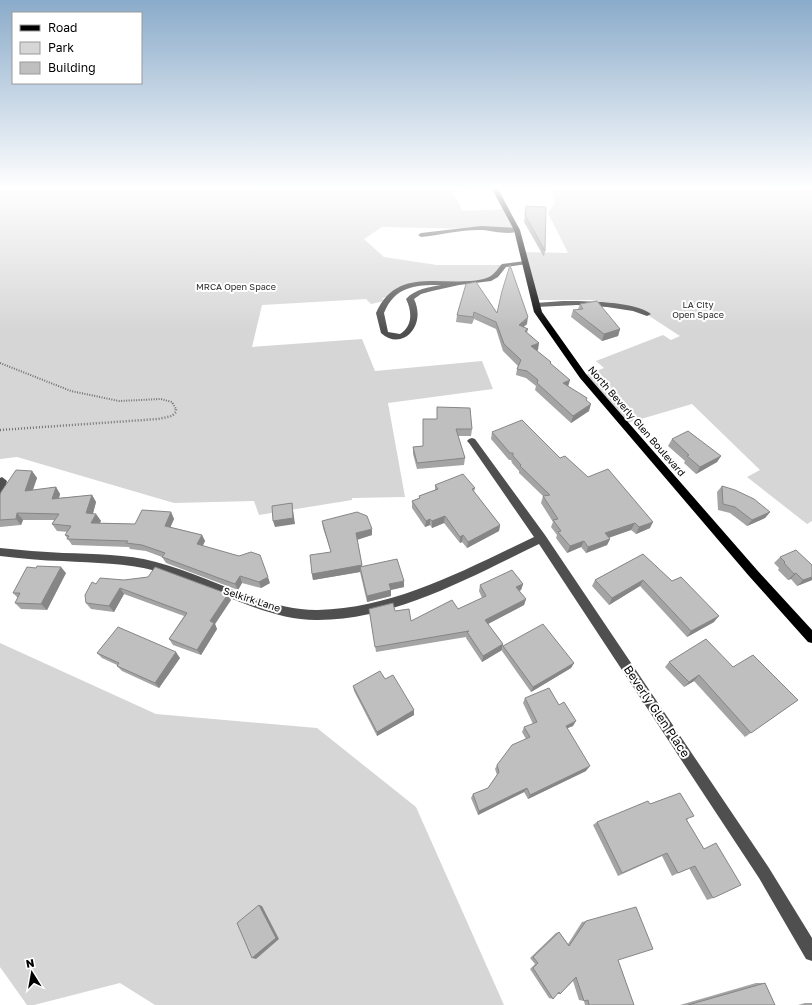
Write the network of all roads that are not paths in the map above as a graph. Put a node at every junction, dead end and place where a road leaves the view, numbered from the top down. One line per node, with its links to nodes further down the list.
1 (518, 236): 2 (main road, North Beverly Glen Boulevard)
2 (525, 263): 3 (street); 4 (main road, North Beverly Glen Boulevard)
3 (456, 284): 3 (street)
4 (536, 305): 5 (street); 11 (main road, North Beverly Glen Boulevard)
5 (647, 314)
6 (472, 441): 9 (street, Beverly Glen Place)
7 (2, 481): 8 (street)
8 (0, 492)
9 (541, 538): 10 (street, Selkirk Lane); 12 (street, Beverly Glen Place)
10 (0, 552)
11 (812, 638)
12 (812, 953)

